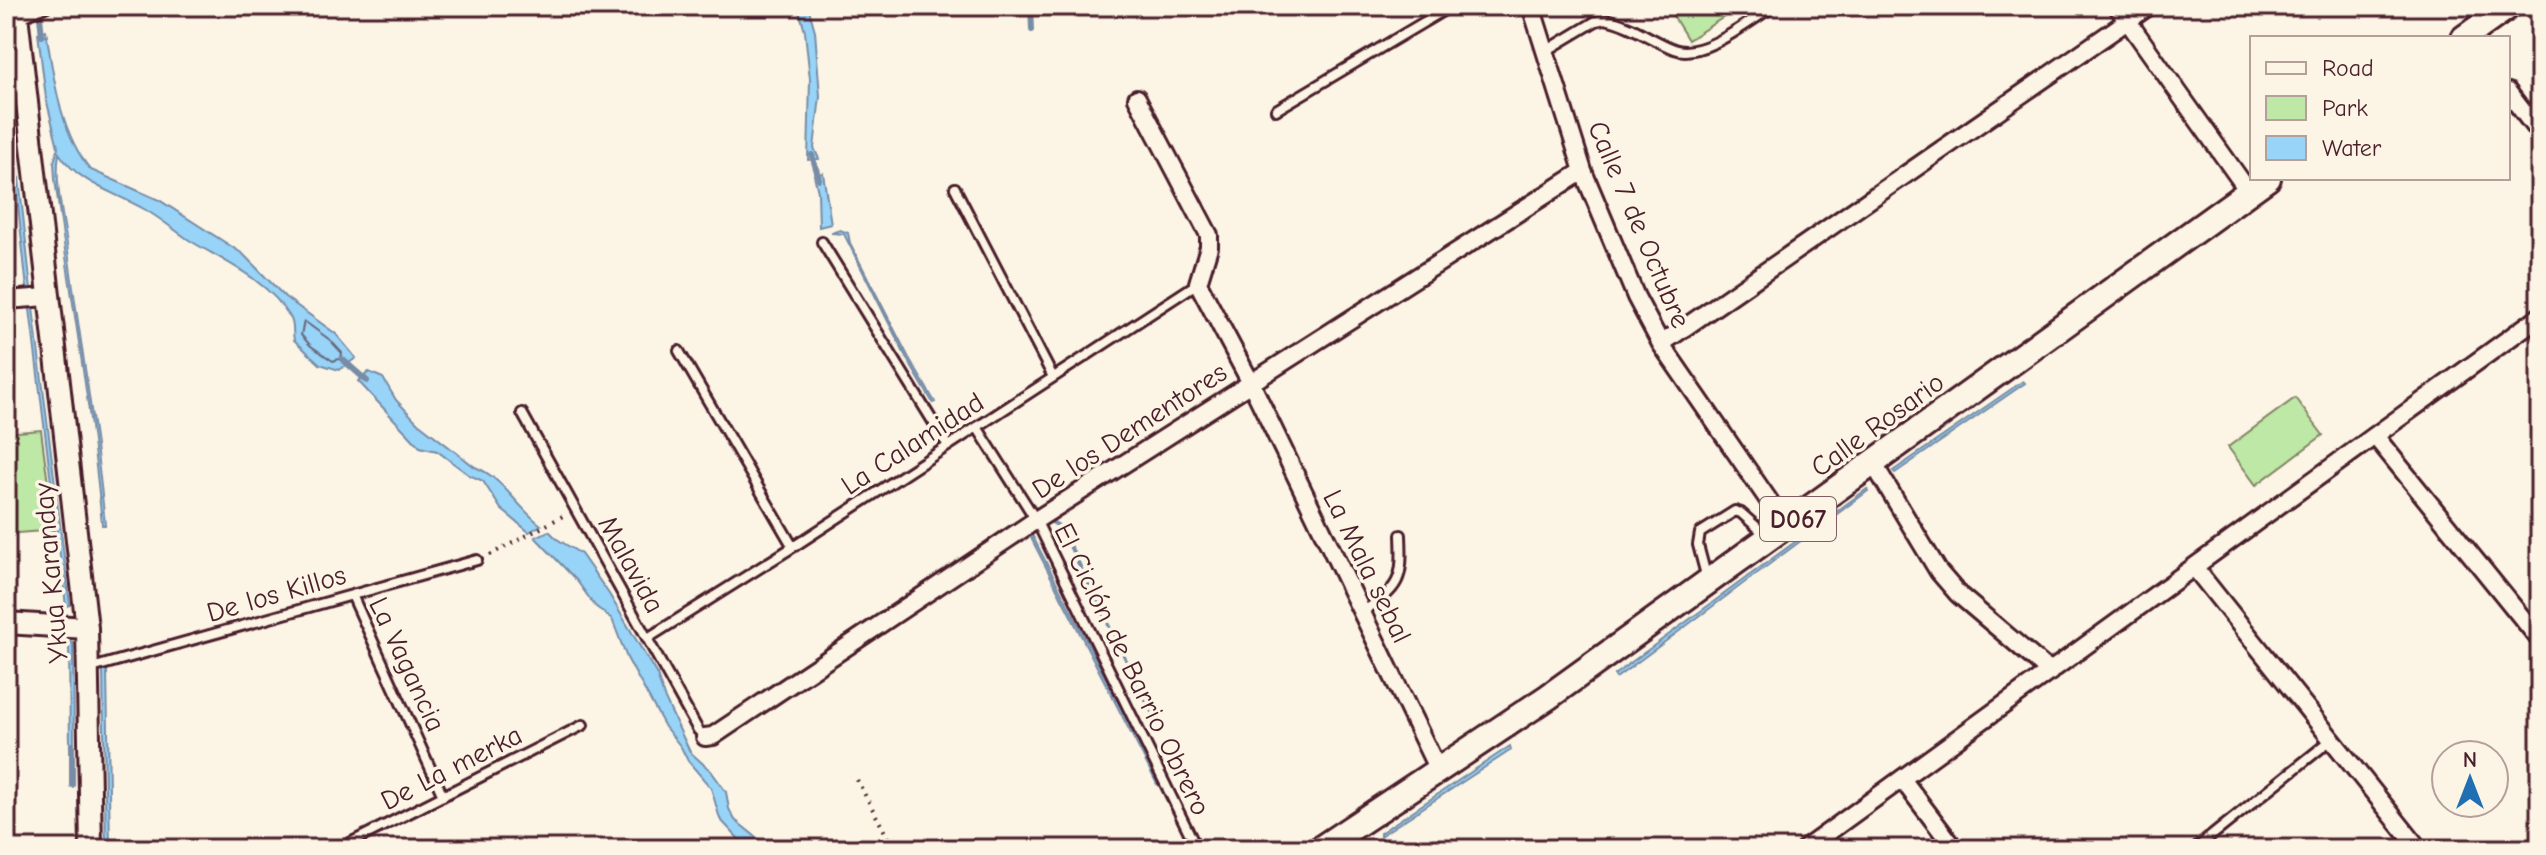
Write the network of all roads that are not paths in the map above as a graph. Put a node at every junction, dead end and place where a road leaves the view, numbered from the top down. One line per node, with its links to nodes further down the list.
1 (1451, 6): 14 (lane)
2 (1531, 6): 11 (street, Calle 7 de Octubre)
3 (1774, 6): 11 (lane)
4 (2117, 6): 9 (street)
5 (2149, 6): 9 (street)
6 (2509, 6): 10 (main road)
7 (45, 7): 8 (lane)
8 (22, 13): 22 (street, Ykua Karanday)
9 (2128, 22): 17 (street); 25 (street)
10 (2468, 36)
11 (1545, 52): 16 (street, Calle 7 de Octubre)
12 (2510, 95): 15 (street)
13 (1137, 98): 21 (street)
14 (1276, 110)
15 (2540, 134)
16 (1583, 171): 25 (street, Calle 7 de Octubre); 28 (street, De los Dementores)
17 (2250, 175)
18 (2258, 185): 33 (main road, Calle Rosario / D067)
19 (955, 188): 27 (lane)
20 (822, 242): 32 (lane)
21 (1198, 283): 27 (lane, La Calamidad); 28 (street, La Mala sebal)
22 (48, 297): 23 (street); 44 (street, Ykua Karanday)
23 (6, 300)
24 (2540, 316): 31 (street)
25 (1661, 344): 35 (street, Calle 7 de Octubre)
26 (679, 351): 37 (lane)
27 (1053, 377): 30 (lane, La Calamidad)
28 (1251, 383): 34 (street, De los Dementores); 42 (street, La Mala sebal)
29 (522, 413): 45 (lane, Malavida)
30 (977, 427): 32 (lane, La Calamidad); 34 (lane, El Ciclón de Barrio Obrero)
31 (2375, 436): 39 (street); 46 (street)
32 (948, 446): 37 (lane, La Calamidad)
33 (1873, 463): 35 (main road, Calle Rosario / D067); 48 (street)
34 (1036, 520): 50 (street, De los Dementores); 57 (lane, El Ciclón de Barrio Obrero)
35 (1779, 533): 40 (main road, Calle Rosario / D067); 40 (lane)
36 (1401, 535): 42 (lane)
37 (793, 547): 45 (lane, La Calamidad)
38 (477, 560): 41 (lane, De los Killos)
39 (2194, 567): 48 (street); 51 (street)
40 (1708, 583): 52 (main road, Calle Rosario / D067)
41 (352, 595): 47 (lane, De los Killos); 54 (lane, La Vagancia)
42 (1362, 612): 52 (street, La Mala sebal)
43 (6, 623): 44 (street)
44 (87, 628): 47 (street, Ykua Karanday)
45 (648, 638): 50 (lane, Malavida)
46 (2540, 640)
47 (88, 669): 55 (street, Ykua Karanday)
48 (2050, 672): 53 (street)
49 (583, 725): 54 (lane, De La merka)
50 (705, 737)
51 (2331, 740): 61 (lane); 62 (street)
52 (1439, 772): 58 (main road, Calle Rosario / D067)
53 (1902, 779): 59 (street); 60 (street)
54 (443, 796): 56 (lane, De La merka)
55 (91, 849)
56 (338, 849)
57 (1197, 849)
58 (1320, 849)
59 (1805, 849)
60 (1955, 849)
61 (2195, 849)
62 (2419, 849)

